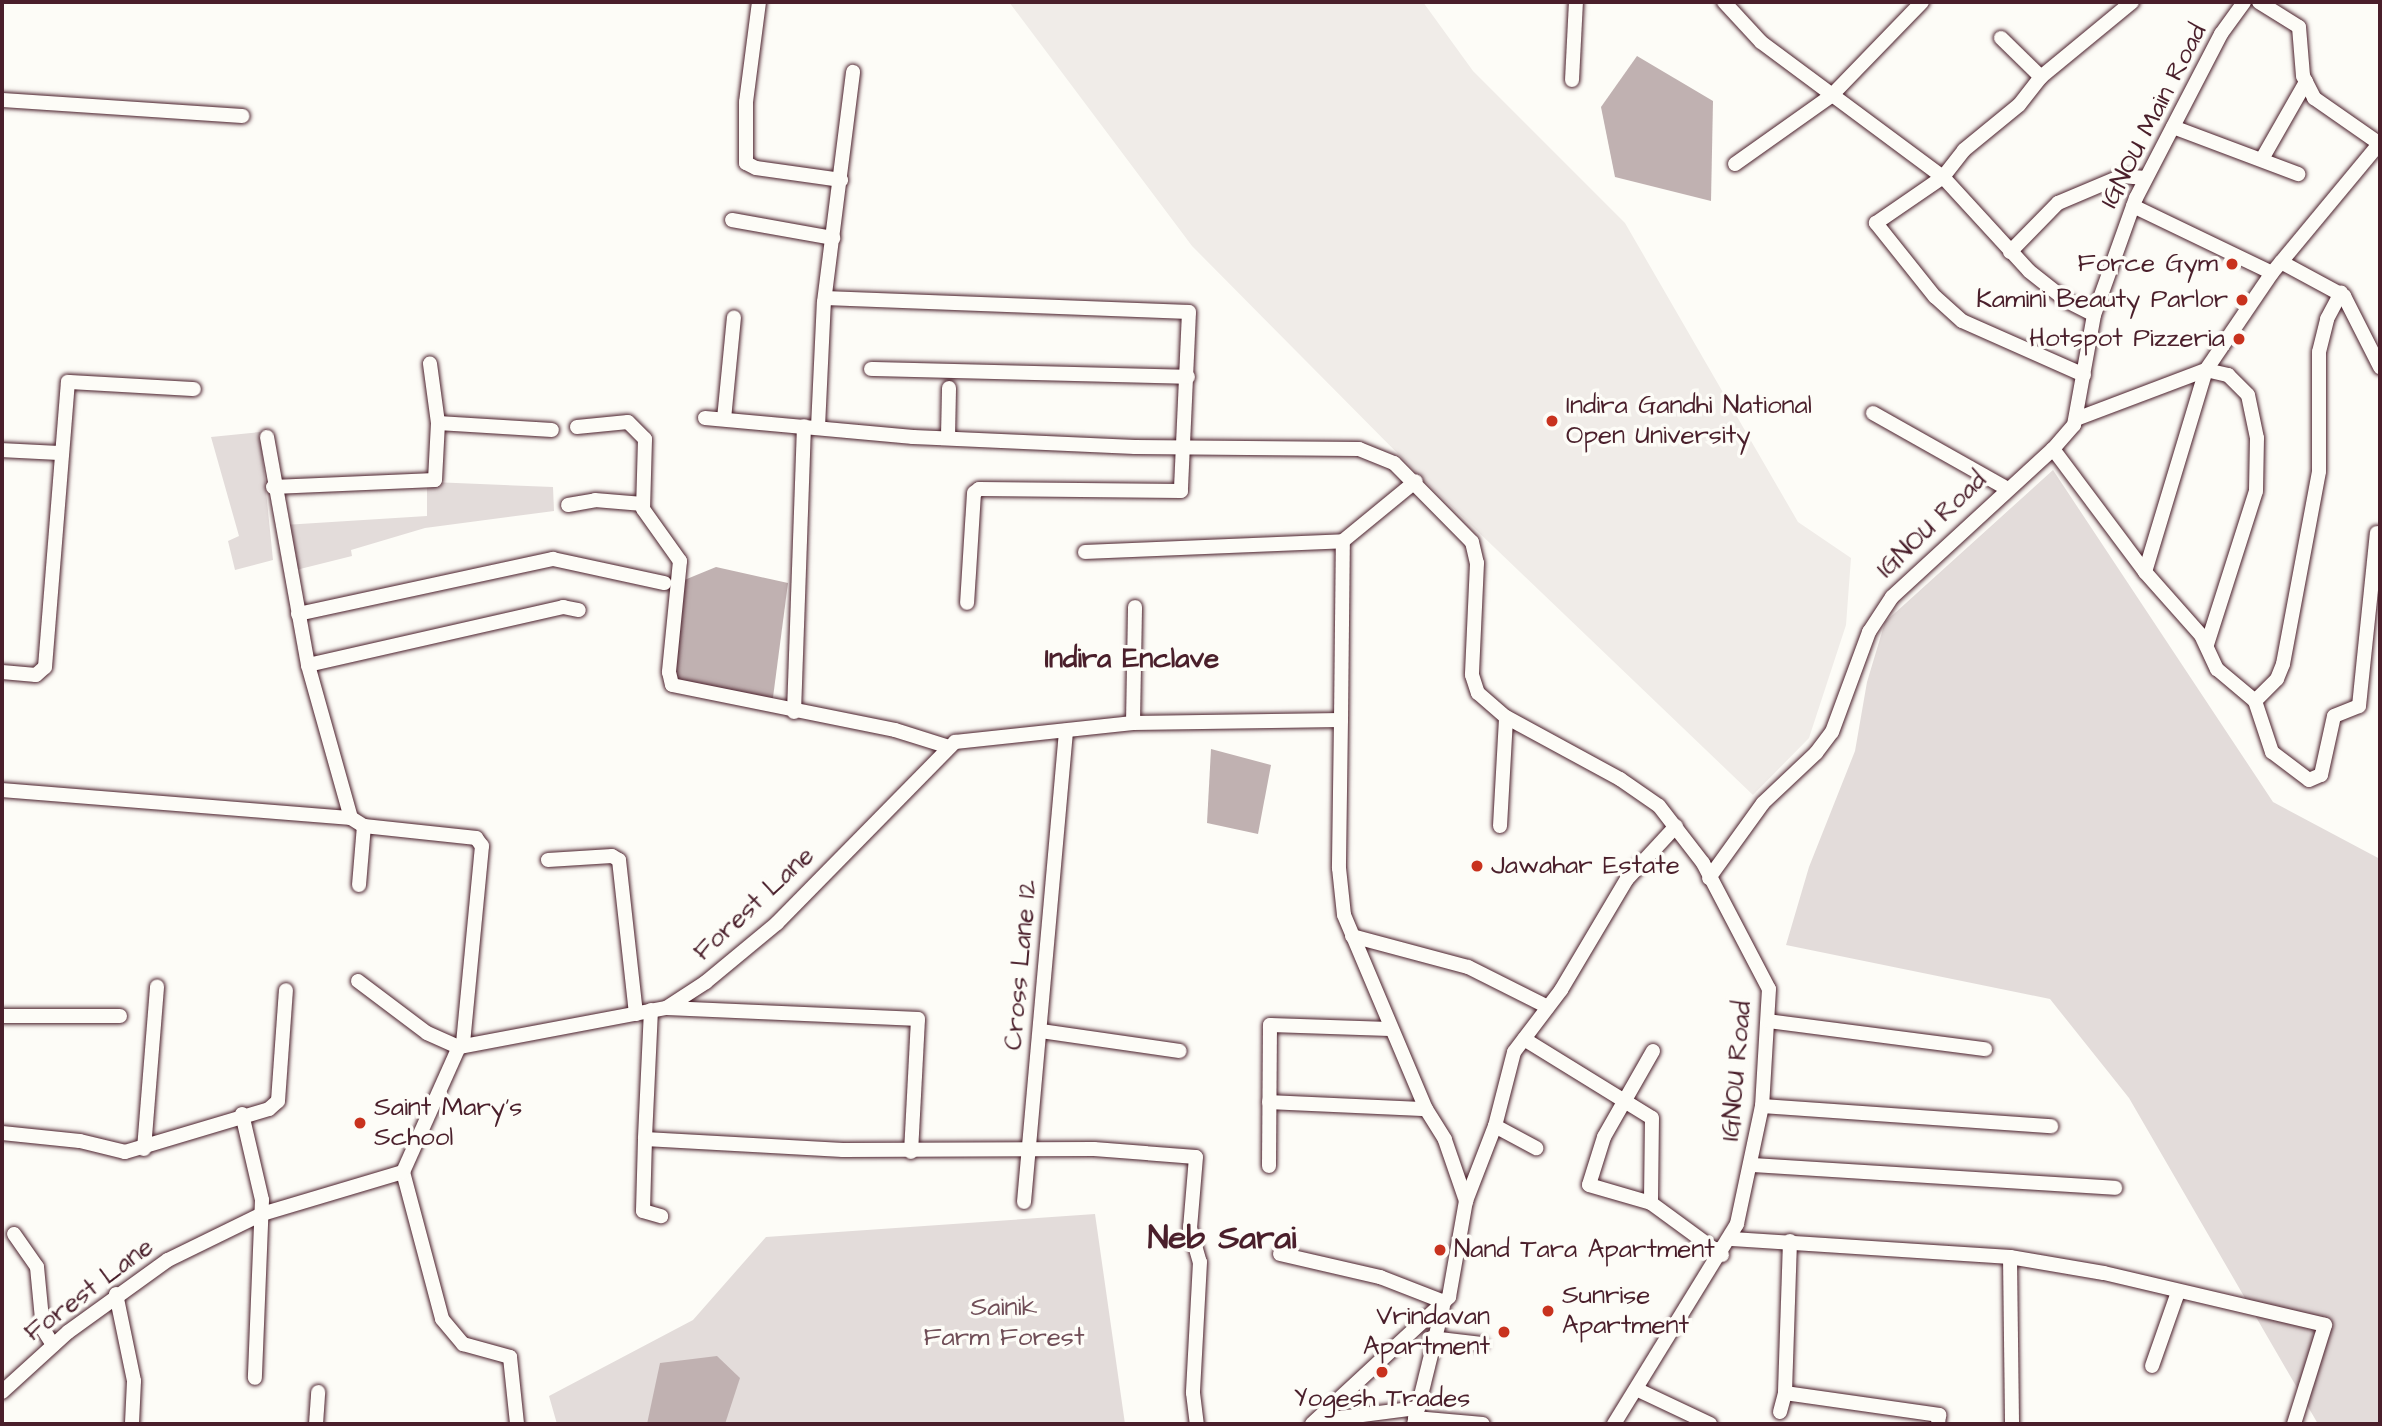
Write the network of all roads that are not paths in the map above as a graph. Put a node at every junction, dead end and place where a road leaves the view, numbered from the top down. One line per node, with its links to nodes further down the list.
1 (759, 2): 23 (street)
2 (1576, 2): 11 (street)
3 (1724, 2): 13 (street)
4 (1922, 2): 13 (street)
5 (2132, 2): 10 (street)
6 (2244, 2): 16 (street, IGNOU Main Road)
7 (2259, 2): 12 (street)
8 (2001, 38): 10 (street)
9 (853, 72): 23 (street)
10 (2041, 77): 21 (street)
11 (1572, 80)
12 (2306, 82): 17 (street); 18 (street)
13 (1831, 96): 19 (street); 21 (street)
14 (2, 100): 15 (street)
15 (242, 116)
16 (2173, 127): 18 (street); 22 (street, IGNOU Main Road)
17 (2380, 143): 28 (street)
18 (2262, 159): 20 (street)
19 (1735, 164)
20 (2298, 174)
21 (1943, 177): 27 (street); 37 (street)
22 (2145, 178): 24 (street, IGNOU Main Road); 27 (street)
23 (841, 180): 26 (street)
24 (2133, 206): 28 (street); 31 (street, IGNOU Main Road)
25 (732, 220): 26 (street)
26 (833, 238): 30 (street)
27 (2010, 253): 31 (street)
28 (2277, 268): 29 (street); 36 (street)
29 (2340, 293): 34 (street); 72 (street)
30 (825, 298): 38 (street); 46 (street)
31 (2094, 315): 37 (street, IGNOU Main Road)
32 (734, 317): 43 (street)
33 (430, 364): 45 (street)
34 (2380, 367)
35 (871, 369): 38 (street)
36 (2206, 370): 44 (street); 63 (street); 69 (street)
37 (2084, 375): 44 (street, IGNOU Main Road)
38 (1188, 377): 51 (street)
39 (949, 388): 50 (street)
40 (194, 389): 54 (street)
41 (1873, 413): 57 (street)
42 (705, 418): 43 (street)
43 (724, 419): 46 (street)
44 (2076, 419): 52 (street, IGNOU Road)
45 (438, 423): 48 (street); 56 (street)
46 (811, 426): 50 (street); 73 (street)
47 (577, 427): 58 (street)
48 (552, 430)
49 (267, 437): 56 (street)
50 (948, 437): 51 (street)
51 (1185, 445): 55 (street); 65 (street)
52 (2053, 449): 57 (street, IGNOU Road); 63 (street)
53 (2, 450): 54 (street)
54 (62, 453): 71 (street)
55 (1416, 481): 61 (street); 74 (street)
56 (274, 487): 68 (street)
57 (2006, 488): 84 (street, IGNOU Road)
58 (643, 504): 59 (street); 73 (street)
59 (568, 505)
60 (2379, 529): 72 (street)
61 (1343, 541): 62 (street); 75 (street)
62 (1085, 552)
63 (2146, 572): 69 (street)
64 (664, 583): 68 (street)
65 (967, 603)
66 (1135, 607): 76 (street)
67 (579, 610): 70 (street)
68 (298, 614): 70 (street)
69 (2207, 645): 72 (street)
70 (307, 665): 80 (street)
71 (2, 672)
72 (2255, 701)
73 (794, 712): 78 (street)
74 (1506, 717): 81 (street); 82 (street)
75 (1341, 720): 76 (street); 86 (street)
76 (1133, 723): 77 (street)
77 (1066, 731): 78 (street); 98 (street, Cross Lane 12)
78 (946, 746): 91 (street, Forest Lane)
79 (2, 790): 80 (street)
80 (357, 822): 85 (street); 100 (street)
81 (1500, 825)
82 (1676, 826): 84 (street); 90 (street)
83 (548, 860): 93 (street)
84 (1709, 878): 96 (street, IGNOU Road)
85 (359, 885)
86 (1352, 936): 90 (street); 97 (street)
87 (358, 981): 100 (street)
88 (157, 987): 114 (street)
89 (286, 990): 108 (street)
90 (1548, 1007): 99 (street)
91 (666, 1008): 92 (street, Forest Lane); 116 (street)
92 (651, 1010): 93 (street, Forest Lane); 112 (street)
93 (636, 1014): 100 (street, Forest Lane)
94 (2, 1016): 95 (street)
95 (120, 1016)
96 (1768, 1021): 101 (street); 106 (street, IGNOU Road)
97 (1390, 1029): 104 (street); 107 (street)
98 (1041, 1031): 102 (street); 115 (street, Cross Lane 12)
99 (1524, 1039): 105 (street); 109 (street)
100 (461, 1046): 119 (street)
101 (1985, 1049)
102 (1180, 1051)
103 (1653, 1051): 105 (street)
104 (1269, 1102): 107 (street); 118 (street)
105 (1627, 1103): 123 (street); 123 (street)
106 (1762, 1107): 110 (street); 117 (street, IGNOU Road)
107 (1426, 1109): 121 (street)
108 (242, 1114): 114 (street); 124 (street)
109 (1495, 1126): 113 (street); 121 (street)
110 (2052, 1126)
111 (2, 1133): 114 (street)
112 (645, 1139): 116 (street); 125 (street)
113 (1536, 1148)
114 (144, 1149)
115 (1029, 1150): 116 (street); 122 (street, Cross Lane 12); 150 (street)
116 (911, 1152)
117 (1752, 1165): 120 (street); 127 (street, IGNOU Road)
118 (1269, 1166)
119 (403, 1172): 124 (street, Forest Lane); 149 (street)
120 (2115, 1188)
121 (1466, 1201): 134 (street)
122 (1024, 1202)
123 (1651, 1203): 130 (street)
124 (262, 1214): 133 (street, Forest Lane); 139 (street)
125 (660, 1216)
126 (14, 1234): 137 (street)
127 (1732, 1239): 128 (street); 130 (street, IGNOU Road)
128 (1790, 1241): 131 (street); 143 (street)
129 (1280, 1254): 134 (street)
130 (1723, 1255): 140 (street, IGNOU Road)
131 (2010, 1257): 132 (street); 155 (street)
132 (2178, 1292): 138 (street); 156 (street)
133 (116, 1294): 137 (street, Forest Lane); 147 (street)
134 (1444, 1302): 135 (street); 146 (street)
135 (1431, 1338): 136 (street); 145 (street)
136 (1482, 1344)
137 (53, 1345): 141 (street, Forest Lane)
138 (2152, 1366)
139 (256, 1378)
140 (1636, 1389): 152 (street, IGNOU Road); 153 (street)
141 (2, 1392)
142 (318, 1392): 148 (street)
143 (1785, 1393): 144 (street); 154 (street)
144 (1780, 1412)
145 (1415, 1416): 146 (street); 151 (street)
146 (1314, 1423)
147 (132, 1424)
148 (316, 1424)
149 (517, 1424)
150 (1197, 1424)
151 (1483, 1424)
152 (1614, 1424)
153 (1710, 1424)
154 (1938, 1424)
155 (2012, 1424)
156 (2294, 1424)

